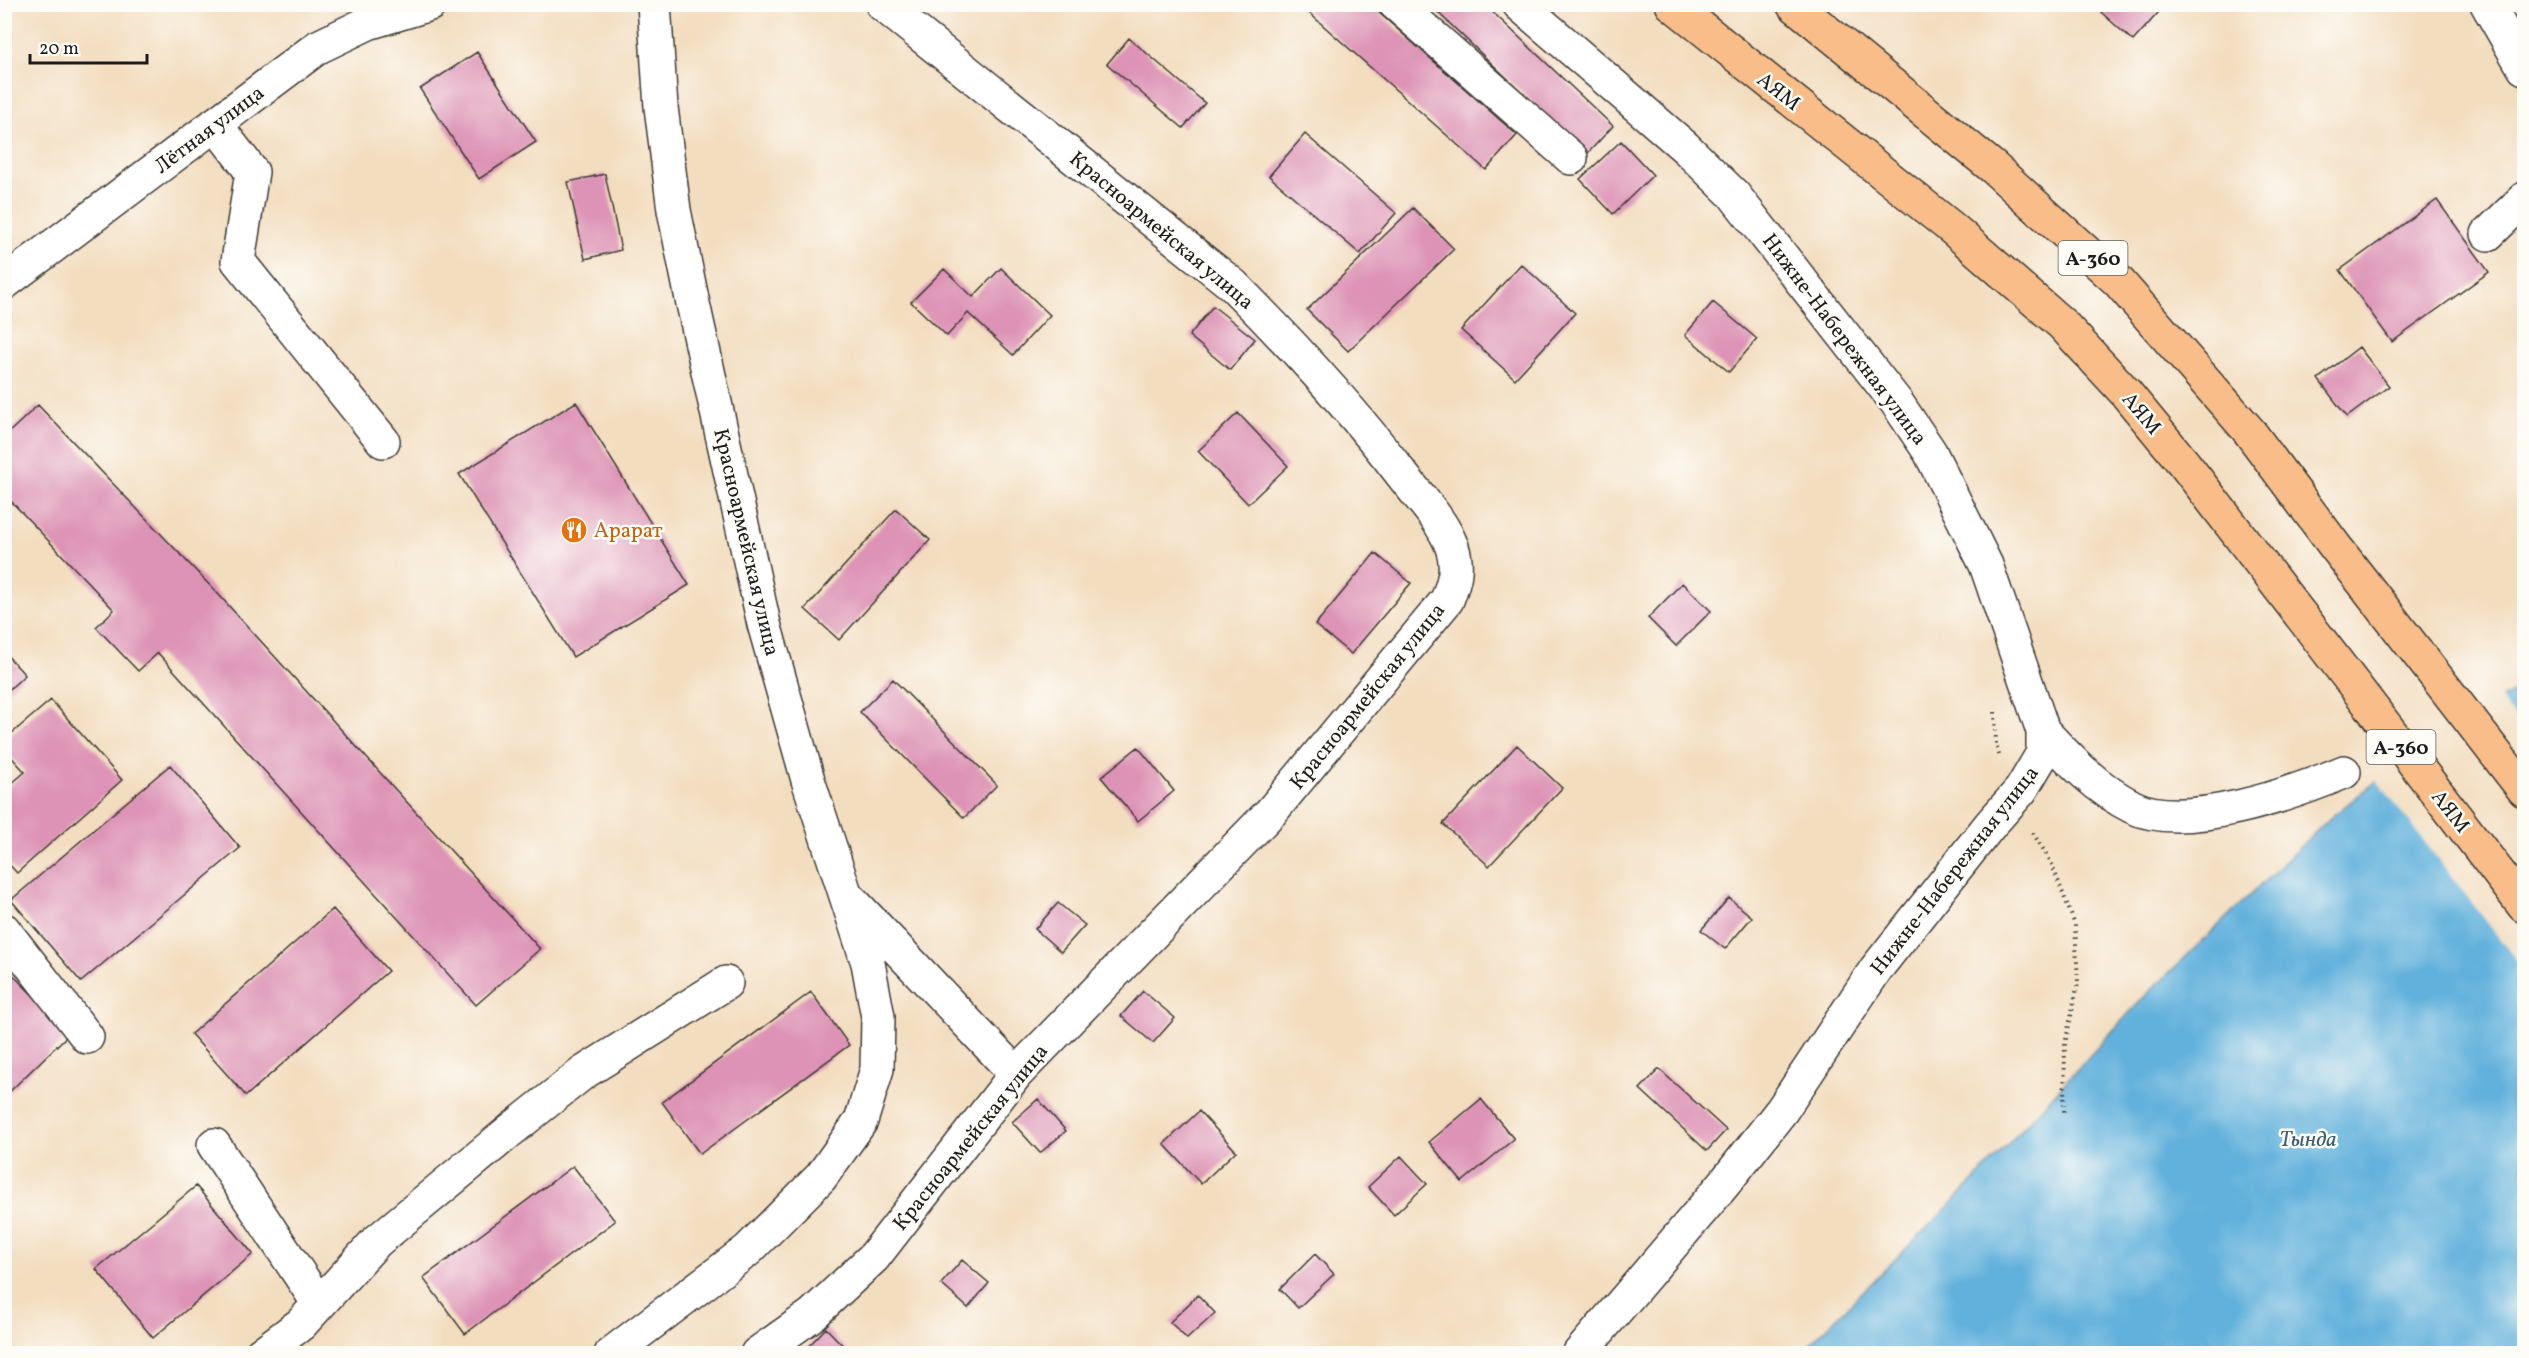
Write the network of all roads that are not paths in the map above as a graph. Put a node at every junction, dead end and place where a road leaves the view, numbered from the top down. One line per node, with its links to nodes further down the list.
1 (430, 4): 10 (street, Лётная улица)
2 (654, 4): 19 (street, Красноармейская улица)
3 (882, 4): 24 (street, Красноармейская улица)
4 (1396, 4): 11 (street)
5 (1519, 4): 16 (street, Нижне-Набережная улица)
6 (1672, 4): 20 (highway, АЯМ / А-360)
7 (2487, 4): 9 (street)
8 (1807, 8): 18 (highway, А-360)
9 (2524, 68)
10 (215, 124): 14 (street, Лётная улица); 15 (street)
11 (1571, 158)
12 (2524, 199): 13 (street)
13 (2488, 234)
14 (4, 283)
15 (383, 441)
16 (2043, 731): 17 (street); 30 (street, Нижне-Набережная улица)
17 (2344, 772)
18 (2524, 790)
19 (846, 894): 24 (street); 28 (street, Красноармейская улица)
20 (2524, 906)
21 (4, 930): 23 (street)
22 (726, 983): 26 (street)
23 (87, 1037)
24 (1016, 1074): 29 (street, Красноармейская улица)
25 (214, 1145): 26 (street)
26 (319, 1304): 27 (street)
27 (261, 1353)
28 (611, 1353)
29 (757, 1353)
30 (1579, 1353)

